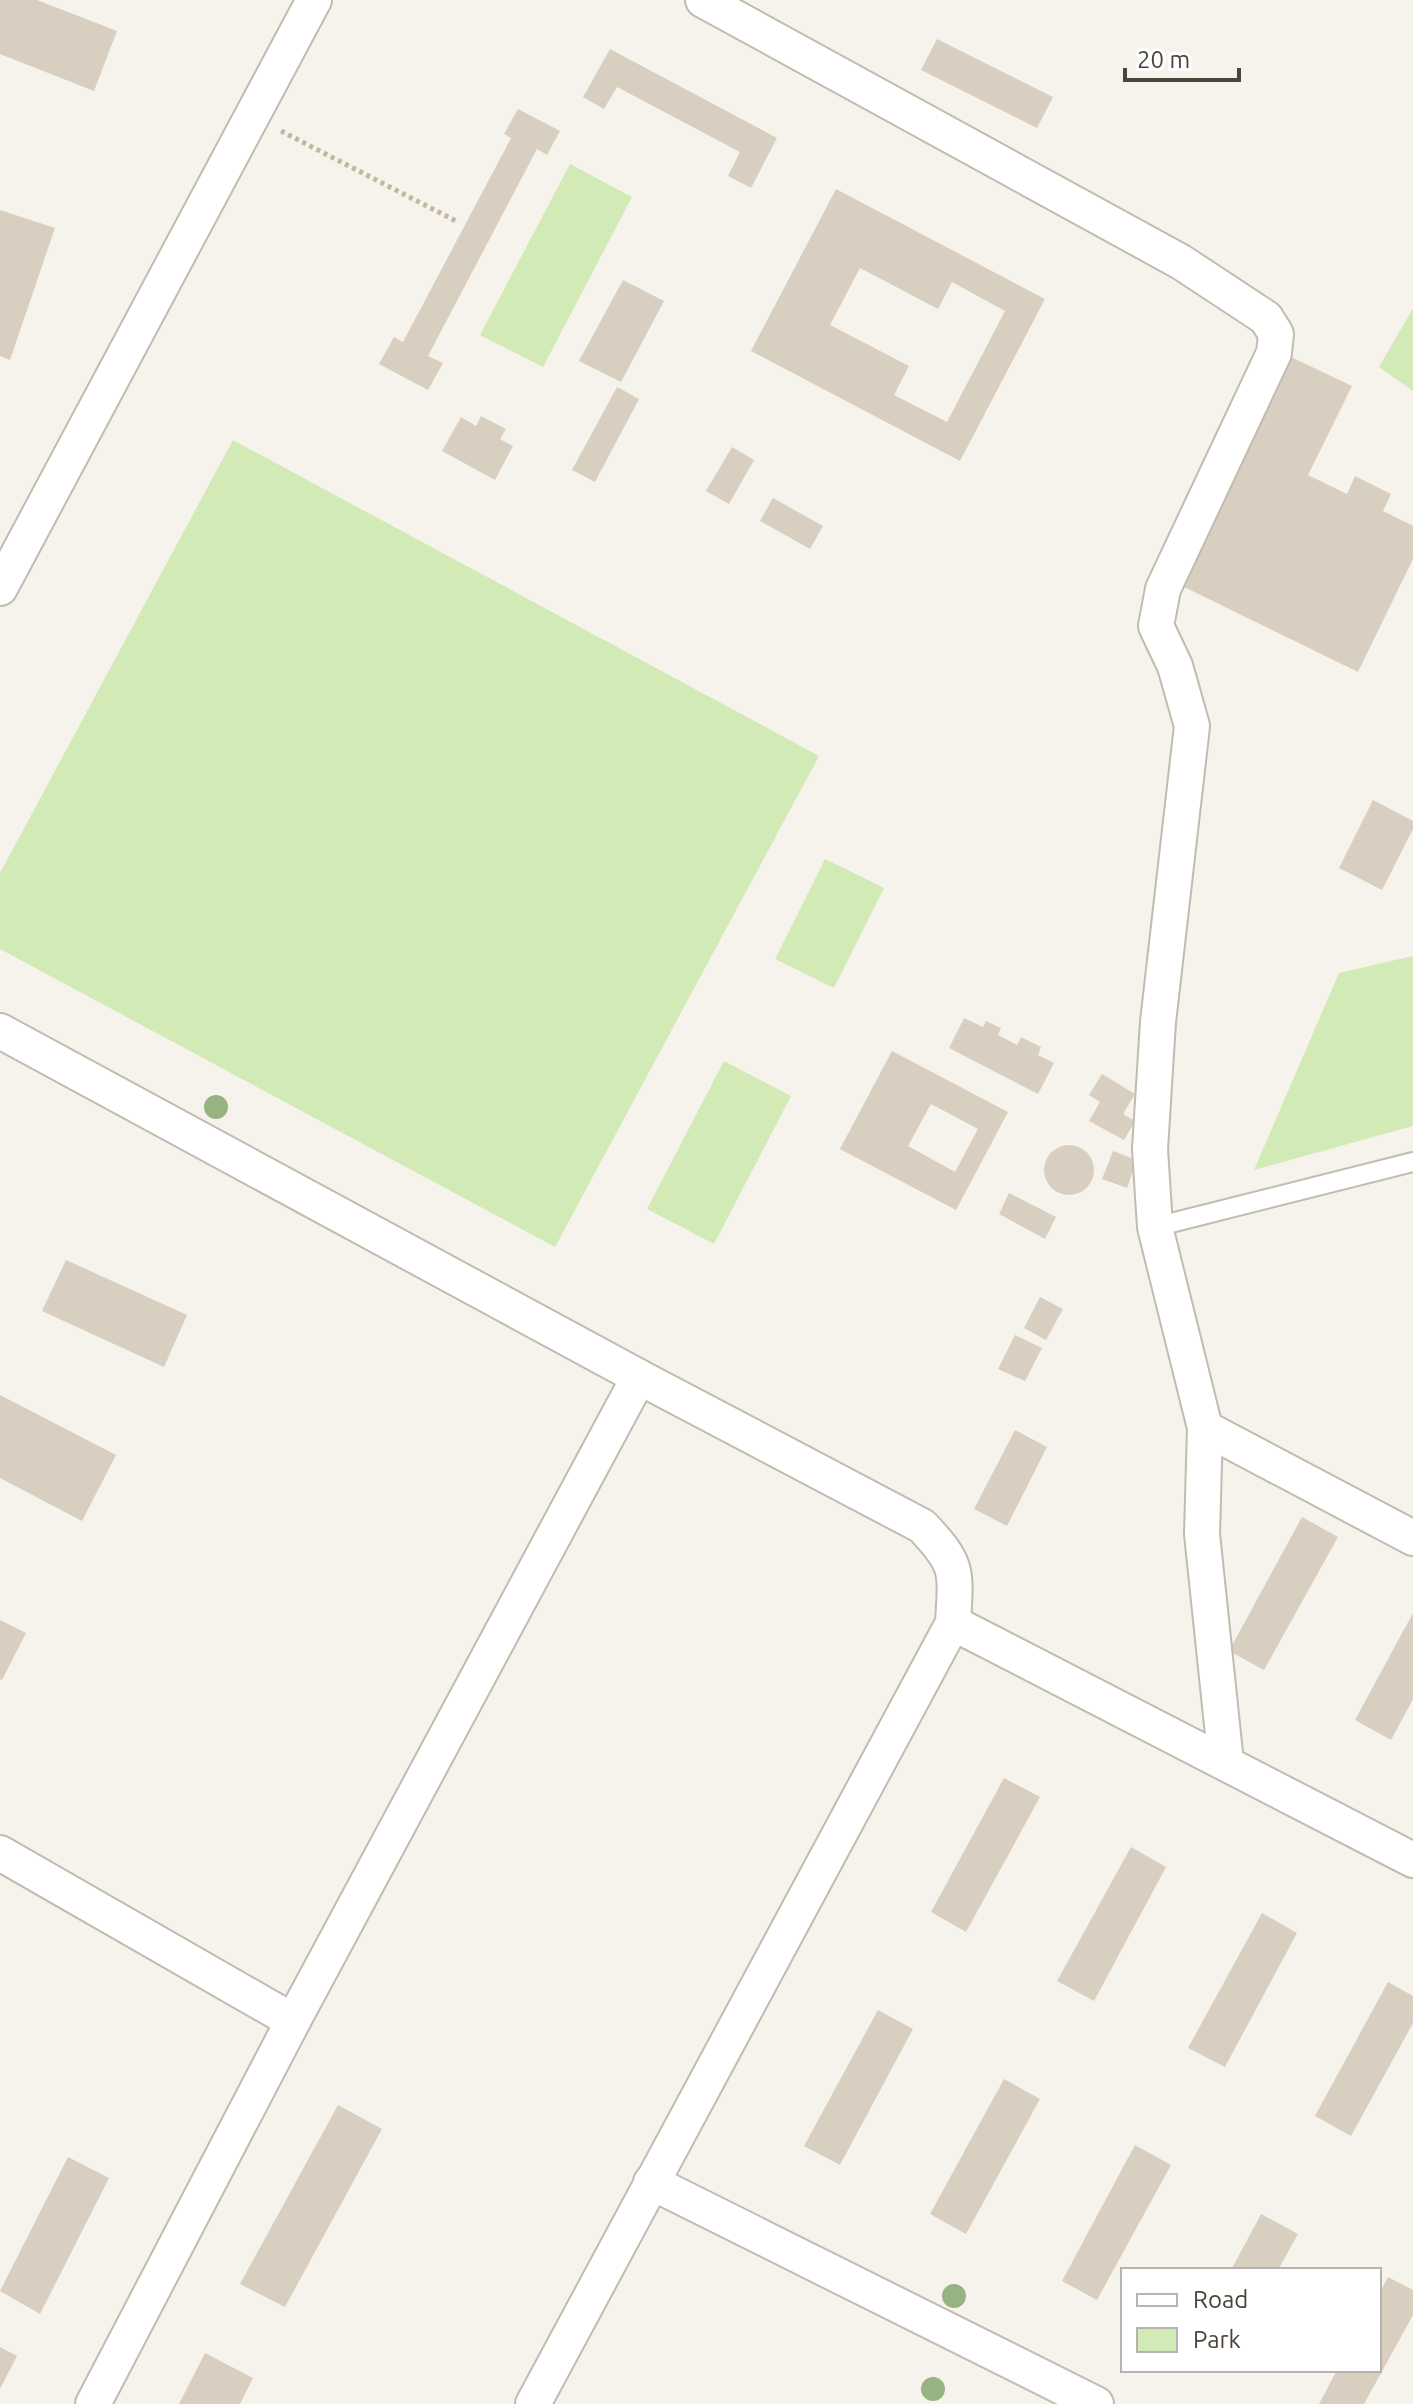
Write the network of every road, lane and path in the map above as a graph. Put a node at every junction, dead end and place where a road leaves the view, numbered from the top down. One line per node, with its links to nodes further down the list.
1 (314, 0): 3 (street)
2 (703, 0): 8 (street)
3 (252, 116): 4 (path); 5 (street)
4 (456, 221)
5 (0, 588)
6 (0, 1031): 9 (street)
7 (1413, 1162): 8 (lane)
8 (1155, 1227): 10 (street)
9 (639, 1377): 12 (street); 16 (street)
10 (1205, 1428): 11 (street); 13 (street)
11 (1413, 1538)
12 (953, 1623): 13 (street); 17 (street)
13 (1226, 1763): 15 (street)
14 (0, 1853): 16 (street)
15 (1413, 1860)
16 (293, 2021): 18 (street)
17 (651, 2182): 19 (street); 20 (street)
18 (93, 2404)
19 (533, 2404)
20 (1096, 2404)

